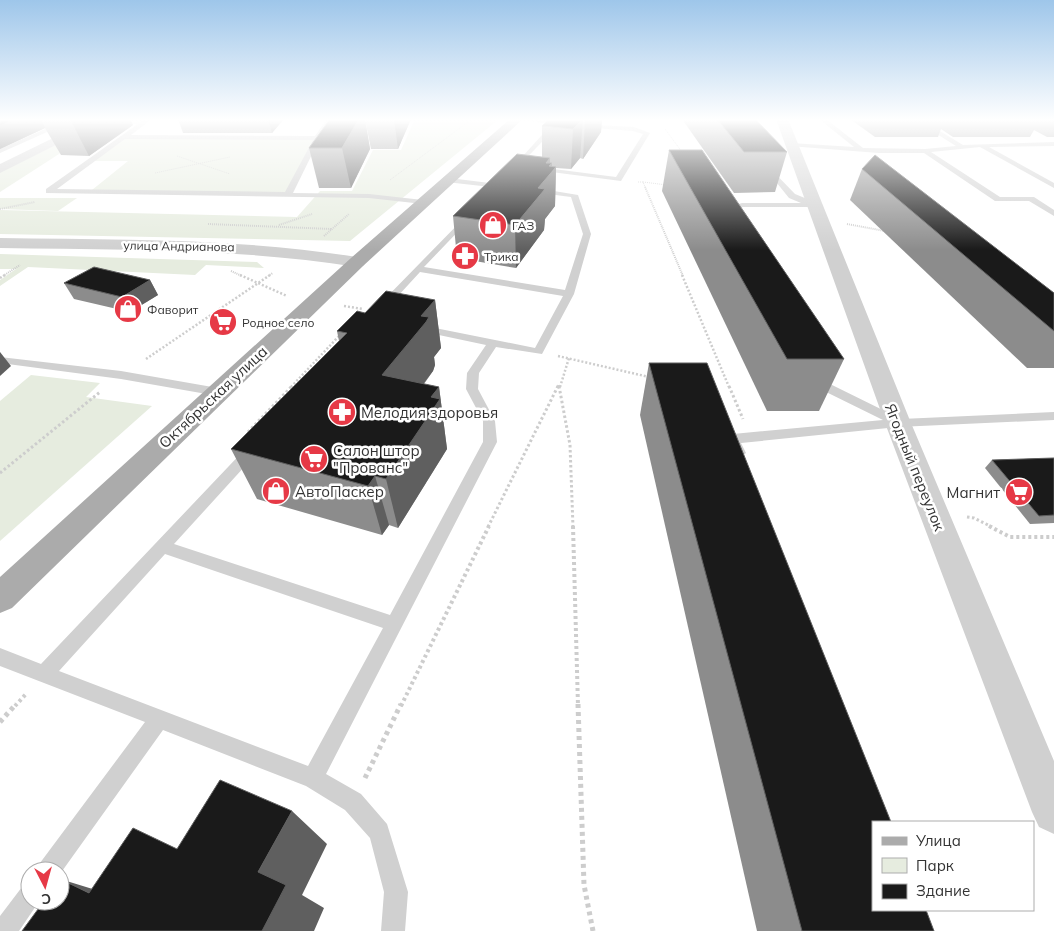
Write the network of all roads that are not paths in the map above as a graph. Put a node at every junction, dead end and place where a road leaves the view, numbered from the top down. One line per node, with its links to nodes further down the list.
1 (12, 162): 11 (street)
2 (89, 162): 16 (lane)
3 (304, 162): 16 (lane)
4 (468, 162): 13 (main road, Октябрьская улица)
5 (521, 162): 12 (lane)
6 (629, 162): 12 (lane)
7 (763, 162): 18 (lane)
8 (798, 162): 18 (street, Ягодный переулок)
9 (942, 162): 19 (lane)
10 (1012, 162): 14 (lane)
11 (0, 168)
12 (507, 178): 13 (lane); 23 (lane)
13 (448, 180): 17 (main road, Октябрьская улица)
14 (1054, 186)
15 (524, 189): 24 (lane)
16 (288, 194): 17 (lane)
17 (423, 202): 22 (main road, Октябрьская улица)
18 (817, 213): 20 (lane); 33 (street, Ягодный переулок)
19 (1054, 214)
20 (731, 225)
21 (0, 242): 22 (street, улица Андрианова)
22 (357, 262): 31 (main road, Октябрьская улица)
23 (417, 269): 24 (lane); 25 (lane)
24 (569, 294): 28 (lane)
25 (371, 310)
26 (410, 326): 27 (lane)
27 (493, 343): 28 (lane); 39 (lane)
28 (538, 352)
29 (0, 360): 31 (lane)
30 (814, 369): 33 (lane)
31 (218, 392): 38 (main road, Октябрьская улица)
32 (1049, 416): 33 (lane); 34 (lane)
33 (898, 423): 36 (lane); 44 (street, Ягодный переулок)
34 (1054, 427)
35 (261, 440): 37 (lane)
36 (744, 467)
37 (163, 547): 39 (lane); 41 (lane)
38 (0, 598)
39 (394, 624): 43 (lane)
40 (0, 657): 41 (lane)
41 (45, 674): 42 (lane)
42 (160, 718): 43 (lane); 45 (lane)
43 (313, 778): 48 (lane)
44 (1054, 812)
45 (55, 861)
46 (20, 909): 47 (lane)
47 (4, 931)
48 (393, 931)

